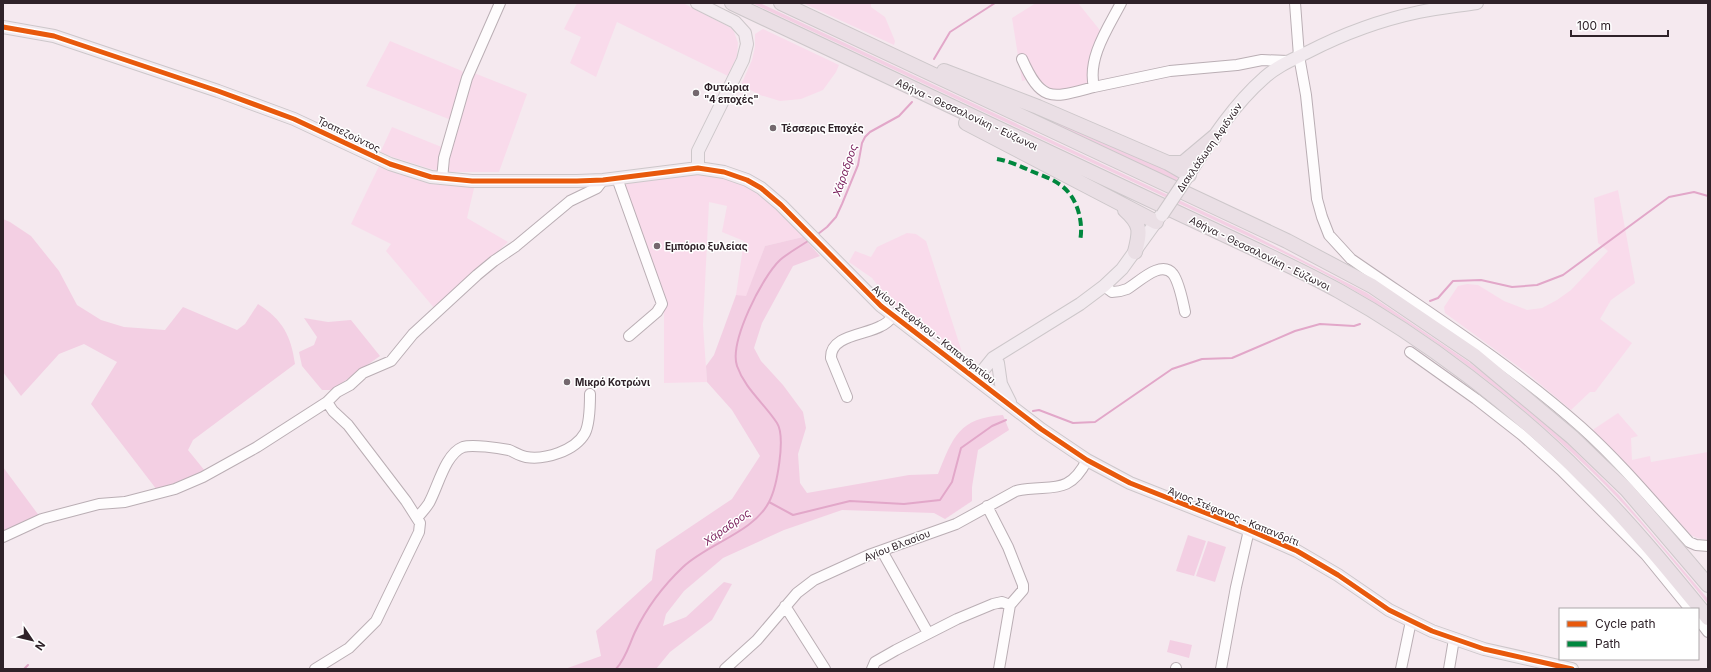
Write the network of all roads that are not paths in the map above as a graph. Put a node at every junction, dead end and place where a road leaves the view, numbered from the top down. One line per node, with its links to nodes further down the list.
1 (500, 3): 19 (street)
2 (697, 3): 16 (main road)
3 (732, 3): 11 (highway, Αθήνα - Θεσσαλονίκη - Εύζωνοι)
4 (781, 3): 9 (highway, Αθήνα - Θεσσαλονίκη - Εύζωνοι)
5 (1121, 3): 13 (street)
6 (1477, 3): 10 (main road, Διακλάδωση Αφιδνών)
7 (1296, 4): 10 (street)
8 (3, 27): 19 (main road, Τραπεζούντος)
9 (861, 40): 15 (highway); 45 (highway, Αθήνα - Θεσσαλονίκη - Εύζωνοι)
10 (1297, 57): 13 (street); 14 (main road, Διακλάδωση Αφιδνών); 43 (street)
11 (850, 59): 21 (highway); 24 (highway, Αθήνα - Θεσσαλονίκη - Εύζωνοι)
12 (1022, 59): 13 (street)
13 (1094, 87)
14 (1214, 136): 15 (highway); 18 (main road, Διακλάδωση Αφιδνών)
15 (1168, 163): 18 (highway)
16 (698, 168): 17 (main road, Τραπεζούντος); 28 (main road, Αγίου Στεφάνου - Καπανδριτίου)
17 (617, 178): 20 (main road, Τραπεζούντος); 29 (street)
18 (1187, 178): 22 (main road, Διακλάδωση Αφιδνών, bridge)
19 (442, 179): 20 (main road, Τραπεζούντος)
20 (603, 180): 36 (street)
21 (1114, 201): 22 (highway); 23 (highway)
22 (1159, 219): 23 (main road, Διακλάδωση Αφιδνών)
23 (1135, 252): 26 (main road, Διακλάδωση Αφιδνών)
24 (1278, 260): 25 (highway); 49 (highway, Αθήνα - Θεσσαλονίκη - Εύζωνοι)
25 (1290, 271)
26 (1104, 286): 27 (street); 30 (main road, Διακλάδωση Αφιδνών)
27 (1186, 312)
28 (894, 316): 33 (main road, Αγίου Στεφάνου - Καπανδριτίου); 35 (street)
29 (629, 336)
30 (1005, 350): 32 (main road); 33 (main road, Διακλάδωση Αφιδνών)
31 (1410, 352): 48 (street)
32 (998, 363): 33 (main road); 37 (main road)
33 (979, 381): 37 (main road, Αγίου Στεφάνου - Καπανδριτίου)
34 (590, 394): 40 (street)
35 (847, 397)
36 (327, 402): 40 (street); 42 (street)
37 (1014, 408): 38 (main road, Αγίου Στεφάνου - Καπανδριτίου)
38 (1087, 460): 39 (street, Αγίου Βλασίου); 41 (main road, Άγιος Στέφανος - Καπανδρίτι)
39 (987, 506): 44 (street, Αγίου Βλασίου); 46 (street)
40 (418, 517): 55 (street)
41 (1249, 530): 51 (main road, Άγιος Στέφανος - Καπανδρίτι); 60 (street)
42 (3, 537)
43 (1708, 546)
44 (882, 551): 47 (street, Αγίου Βλασίου); 53 (street)
45 (1708, 585)
46 (1010, 605): 53 (street); 59 (street)
47 (785, 606): 56 (street, Αγίου Βλασίου); 57 (street)
48 (1689, 608)
49 (1708, 618)
50 (1699, 620): 52 (street)
51 (1411, 621): 54 (main road, Άγιος Στέφανος - Καπανδρίτι); 61 (street)
52 (1708, 632)
53 (928, 633): 58 (street)
54 (1454, 639): 62 (street); 63 (main road, Άγιος Στέφανος - Καπανδρίτι)
55 (316, 669)
56 (725, 669)
57 (825, 669)
58 (872, 669)
59 (999, 669)
60 (1221, 669)
61 (1401, 669)
62 (1449, 669)
63 (1572, 669)

